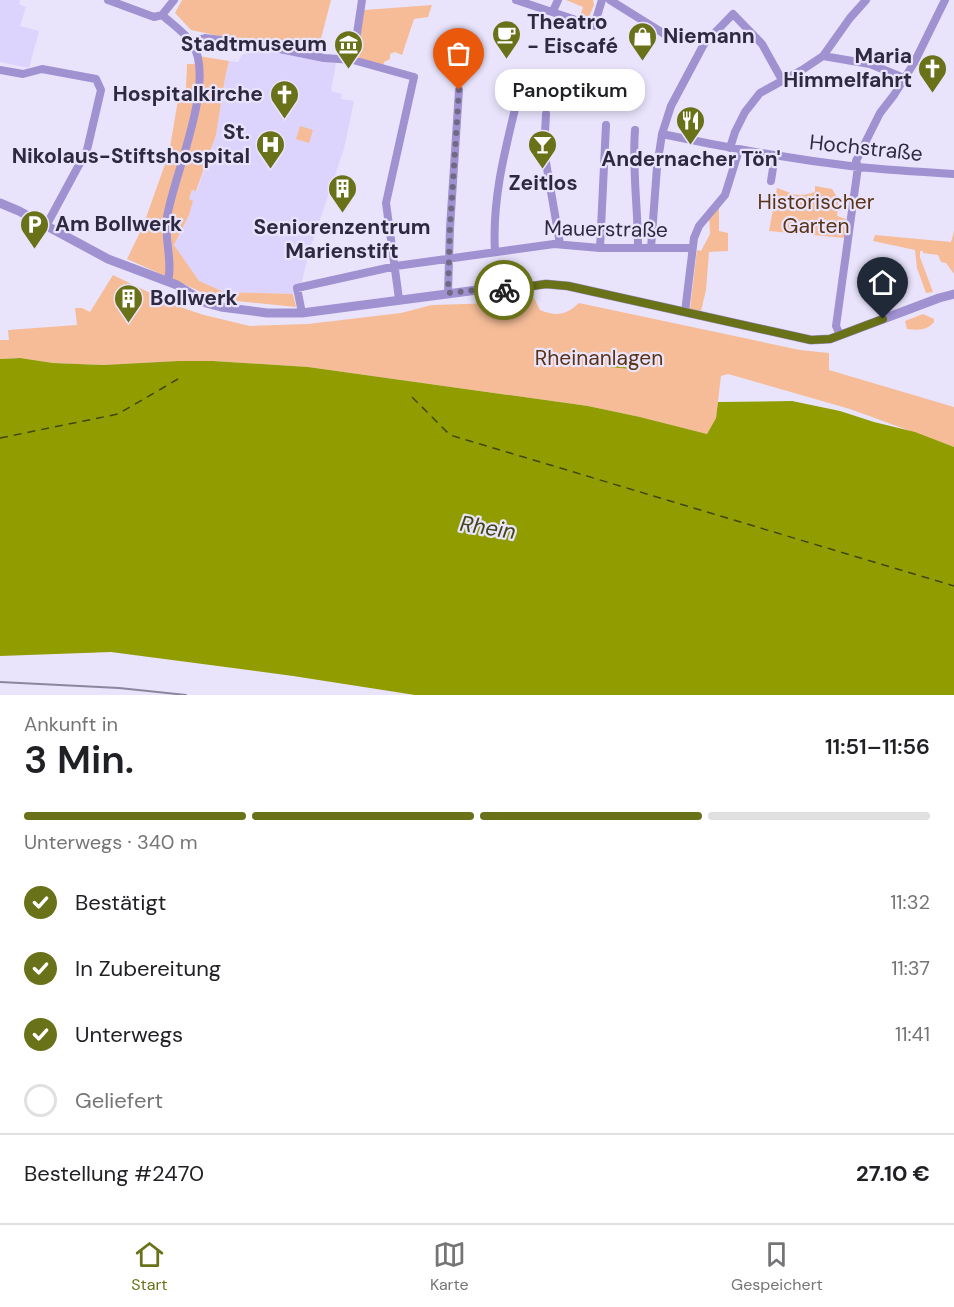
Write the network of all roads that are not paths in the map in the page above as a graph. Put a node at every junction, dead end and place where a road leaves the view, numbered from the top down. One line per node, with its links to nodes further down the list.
1 (108, 0): 11 (street)
2 (174, 0): 11 (street)
3 (362, 0): 15 (street)
4 (516, 0): 10 (street)
5 (558, 0): 10 (street)
6 (602, 0): 10 (street)
7 (610, 0): 12 (street)
8 (866, 0): 14 (street)
9 (945, 0): 17 (street)
10 (553, 11)
11 (162, 15): 13 (street)
12 (666, 35)
13 (191, 42): 15 (street); 40 (street)
14 (823, 56): 17 (street); 18 (street)
15 (353, 60): 39 (street)
16 (0, 70): 31 (street)
17 (904, 78): 27 (street)
18 (782, 80): 24 (street); 25 (street)
19 (459, 90): 38 (street)
20 (516, 105): 37 (street)
21 (546, 114): 32 (street)
22 (606, 125): 33 (street)
23 (635, 129): 34 (street)
24 (662, 134): 25 (street, Hochstraße); 35 (street)
25 (735, 149): 26 (street, Hochstraße); 36 (street)
26 (775, 155): 27 (street, Hochstraße); 29 (street)
27 (858, 167): 28 (street, Hochstraße); 48 (street)
28 (954, 174)
29 (771, 182)
30 (0, 203): 31 (street)
31 (46, 226): 40 (street)
32 (560, 244): 33 (street, Mauerstraße); 37 (street, Mauerstraße)
33 (600, 248): 34 (street, Mauerstraße)
34 (638, 248): 35 (street, Mauerstraße)
35 (651, 248): 36 (street, Mauerstraße)
36 (691, 248): 46 (street)
37 (495, 252): 38 (street, Mauerstraße)
38 (450, 258): 39 (street, Mauerstraße); 42 (street)
39 (396, 266): 45 (street); 47 (street, Mauerstraße)
40 (168, 281): 47 (street)
41 (954, 287): 44 (street)
42 (448, 293): 45 (street); 46 (street)
43 (954, 294): 44 (street)
44 (939, 298): 48 (street)
45 (399, 299): 47 (street)
46 (684, 312): 48 (street)
47 (302, 313)
48 (840, 335)

